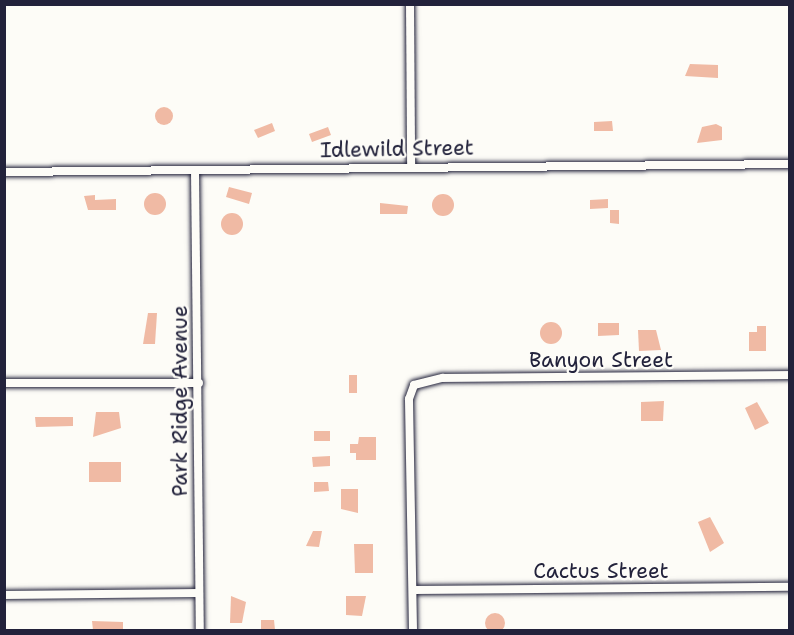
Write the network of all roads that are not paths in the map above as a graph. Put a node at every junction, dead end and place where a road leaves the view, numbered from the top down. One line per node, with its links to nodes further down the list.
1 (410, 4): 3 (street)
2 (789, 164): 3 (street, Idlewild Street)
3 (411, 166): 4 (street, Idlewild Street)
4 (195, 170): 5 (street, Idlewild Street); 8 (street, Park Ridge Avenue)
5 (4, 172)
6 (789, 375): 10 (street, Banyon Street)
7 (4, 383): 8 (street)
8 (199, 383): 11 (street, Park Ridge Avenue)
9 (789, 587): 10 (street, Cactus Street)
10 (413, 590): 14 (street)
11 (199, 593): 12 (street); 13 (street, Park Ridge Avenue)
12 (4, 595)
13 (200, 630)
14 (413, 630)

